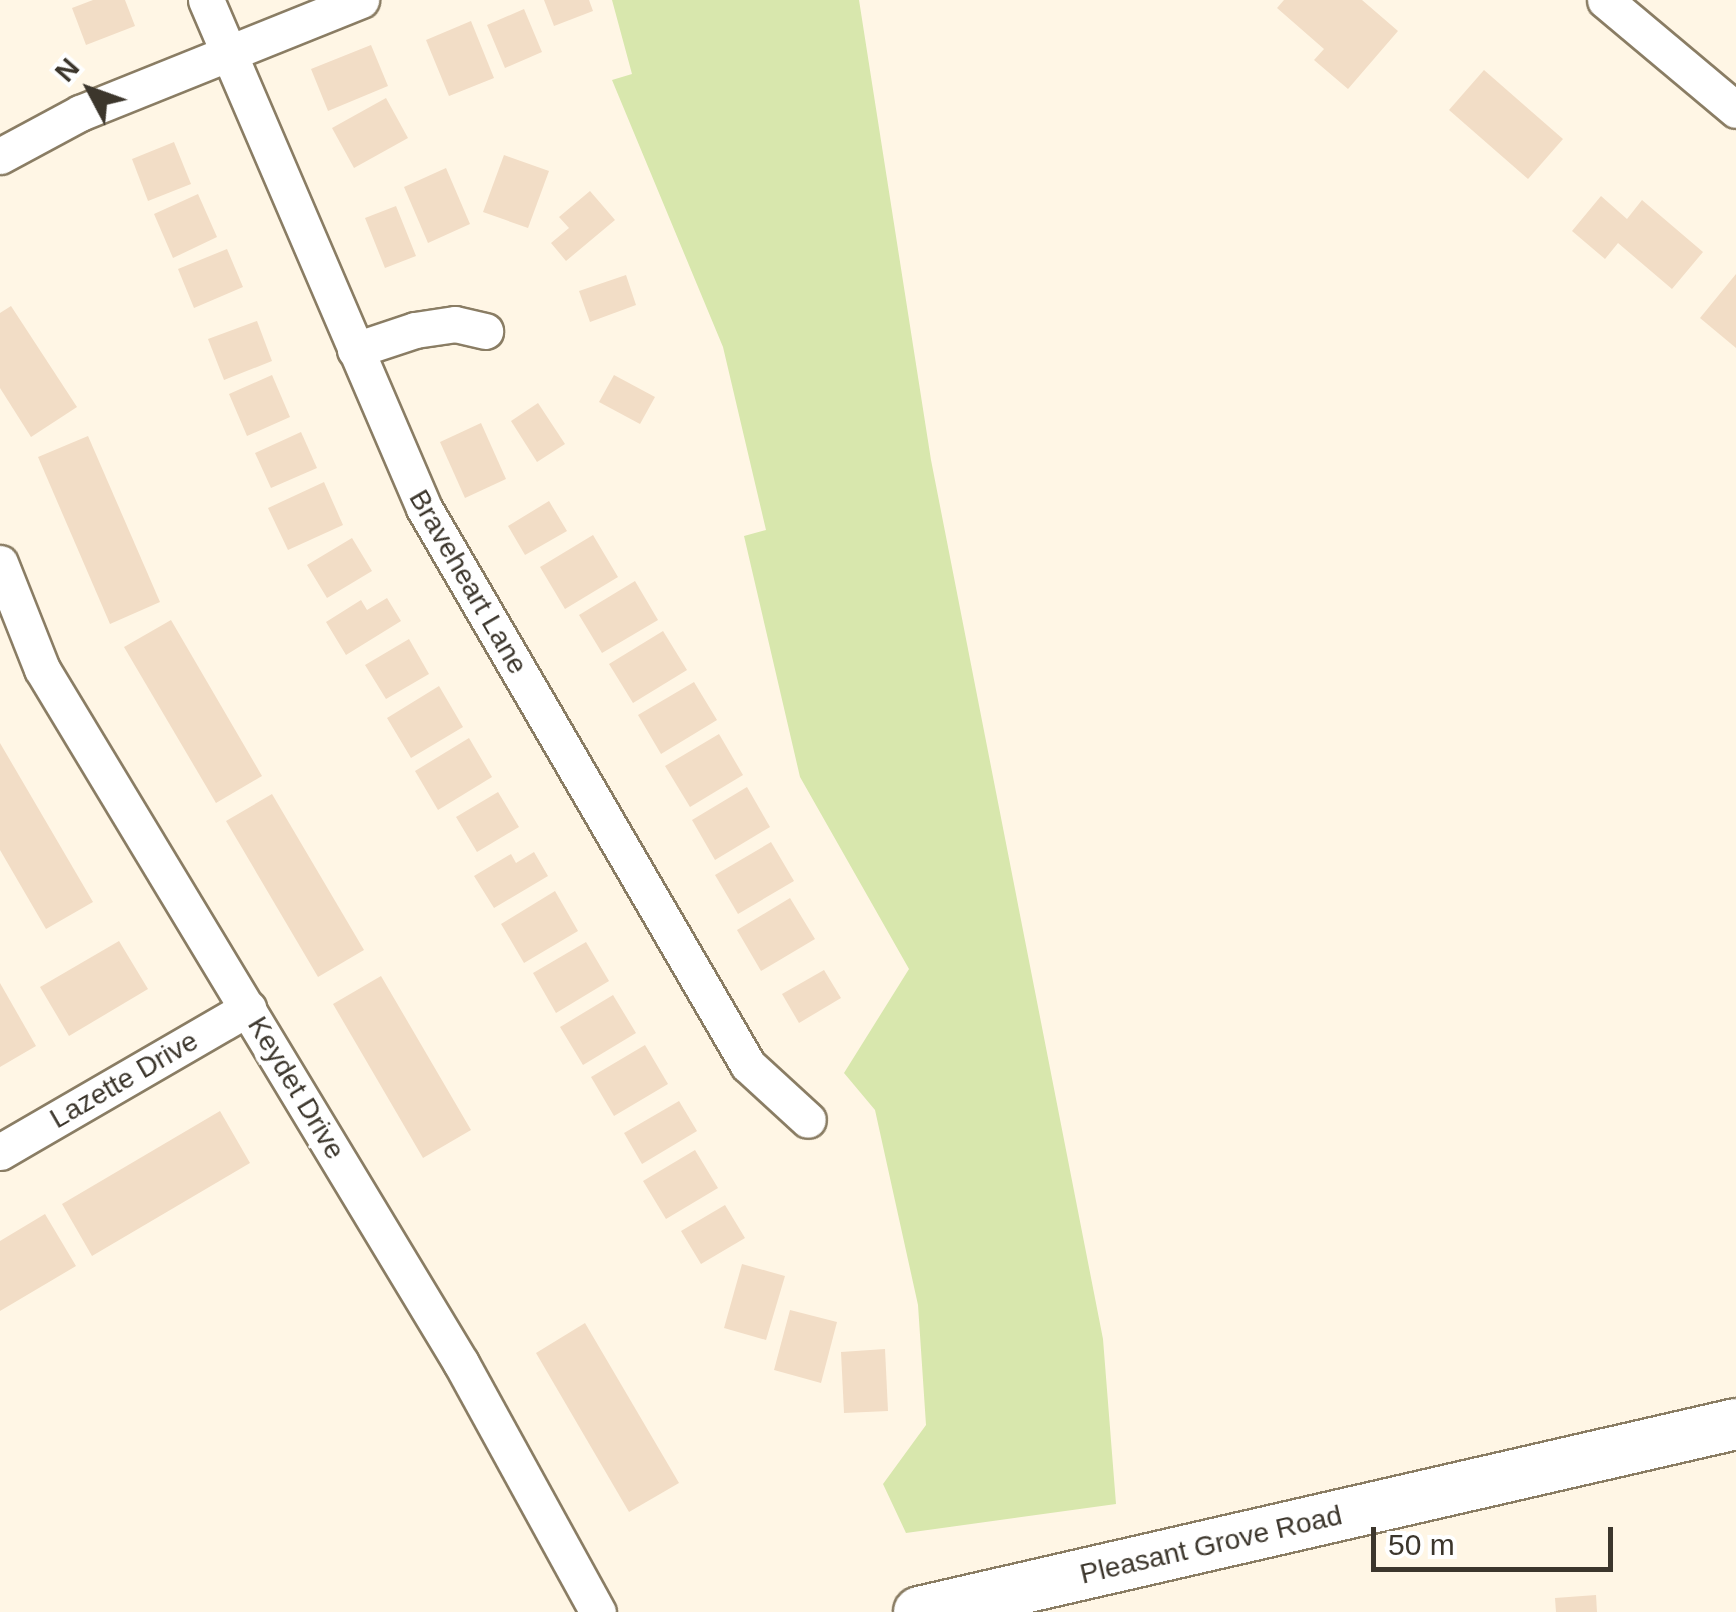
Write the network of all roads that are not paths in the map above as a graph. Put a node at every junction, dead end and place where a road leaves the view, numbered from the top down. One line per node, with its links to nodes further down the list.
1 (206, 0): 4 (street, Braveheart Lane)
2 (362, 0): 4 (street)
3 (1605, 0): 5 (street)
4 (224, 54): 6 (street); 8 (street, Braveheart Lane)
5 (1736, 110)
6 (0, 156)
7 (485, 331): 8 (street)
8 (355, 350): 11 (street, Braveheart Lane)
9 (0, 563): 10 (street, Keydet Drive)
10 (248, 1008): 12 (street, Lazette Drive); 14 (street, Keydet Drive)
11 (808, 1120)
12 (0, 1152)
13 (1736, 1424): 15 (street, Pleasant Grove Road)
14 (598, 1612)
15 (919, 1612)

